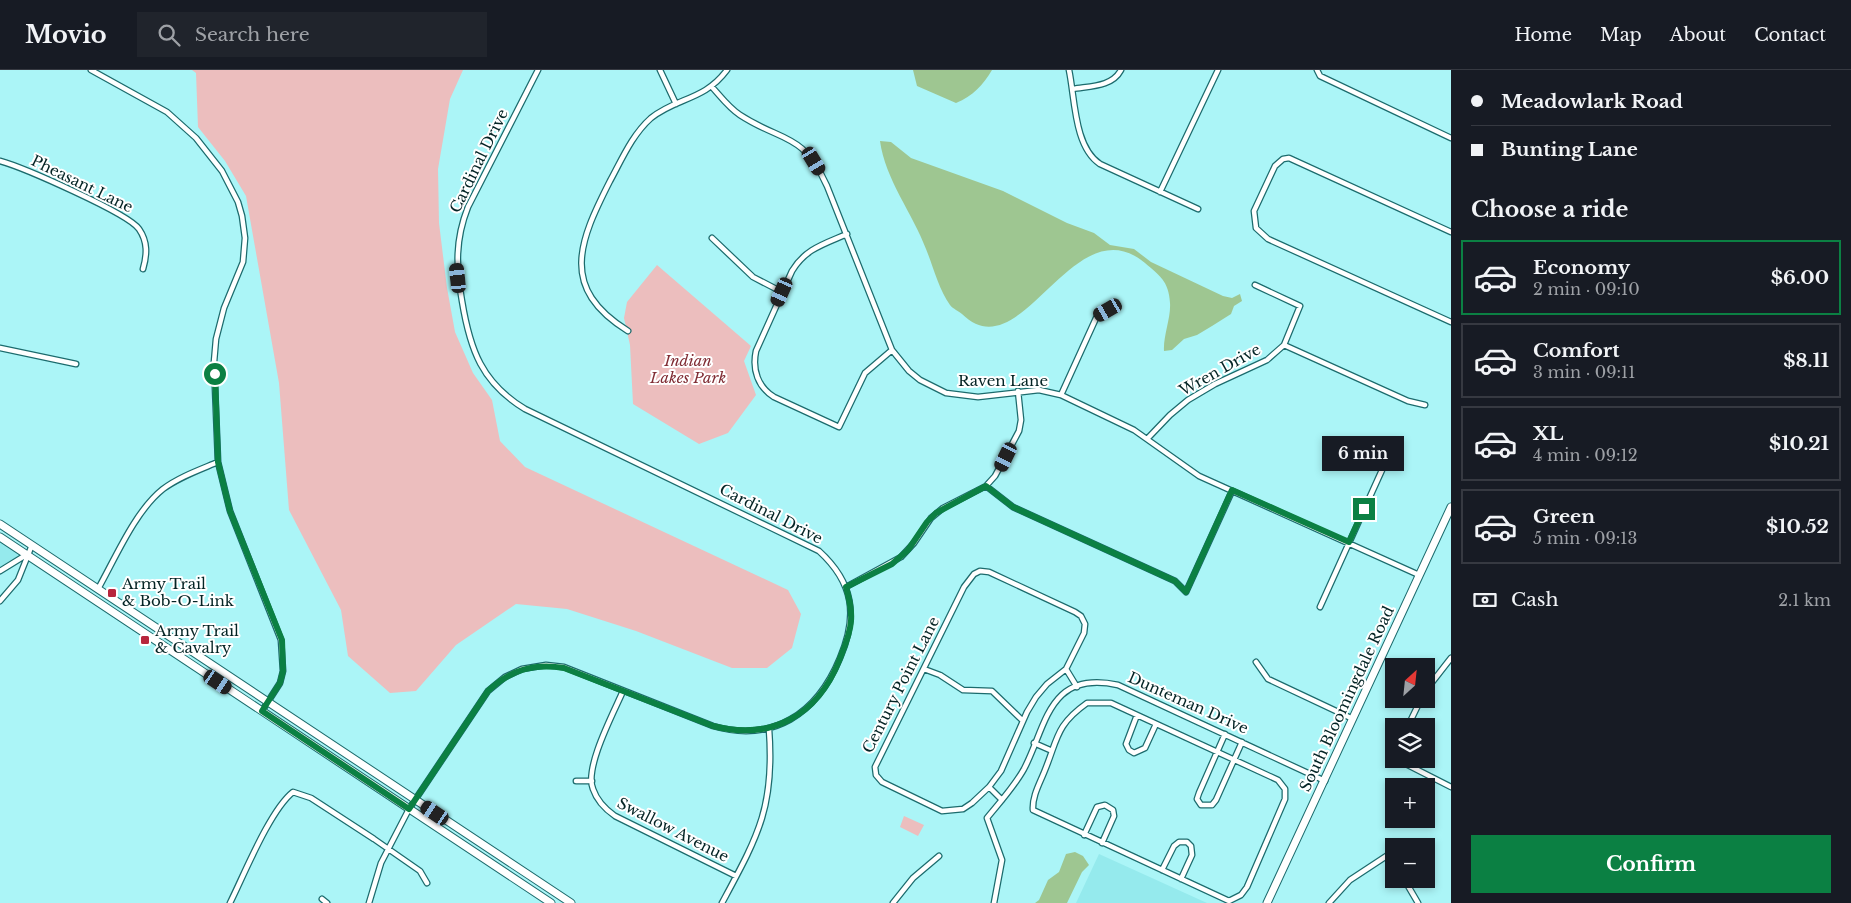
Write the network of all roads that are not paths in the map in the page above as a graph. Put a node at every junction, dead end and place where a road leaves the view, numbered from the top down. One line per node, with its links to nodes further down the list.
1 (91, 70): 34 (street)
2 (538, 70): 45 (street, Cardinal Drive)
3 (660, 70): 11 (street)
4 (727, 70): 9 (street)
5 (1069, 70): 10 (street)
6 (1121, 70): 10 (street)
7 (1218, 70): 14 (street)
8 (1317, 70): 12 (street)
9 (712, 87): 11 (street); 17 (street, Raven Lane)
10 (1073, 89): 14 (street)
11 (676, 104): 24 (street)
12 (1451, 138)
13 (0, 161): 19 (street, Pheasant Lane)
14 (1160, 192): 15 (street)
15 (1198, 210)
16 (1451, 232): 23 (street)
17 (847, 234): 21 (street); 27 (street, Raven Lane)
18 (712, 238): 21 (street)
19 (143, 270)
20 (1255, 285): 25 (street, Wren Drive)
21 (782, 292): 27 (street)
22 (1108, 310): 30 (street)
23 (1451, 322)
24 (628, 331)
25 (1284, 345): 31 (street); 32 (street, Wren Drive)
26 (0, 348): 28 (street)
27 (892, 350): 29 (street, Raven Lane)
28 (76, 364)
29 (1018, 391): 30 (street, Raven Lane); 35 (street)
30 (1061, 395): 32 (street, Raven Lane)
31 (1425, 405)
32 (1148, 438): 36 (street, Raven Lane)
33 (1387, 459): 40 (street)
34 (218, 462): 46 (street); 56 (street)
35 (986, 486): 36 (street); 45 (street)
36 (1232, 490): 40 (street, Raven Lane)
37 (1451, 507): 44 (main road, South Bloomingdale Road)
38 (0, 524): 41 (main road)
39 (0, 537): 42 (main road)
40 (1349, 542): 44 (street, Raven Lane); 48 (street)
41 (32, 545): 42 (street); 46 (main road)
42 (26, 555): 43 (street); 47 (street); 57 (main road)
43 (0, 571)
44 (1419, 575): 59 (main road, South Bloomingdale Road)
45 (846, 587): 62 (street, Cardinal Drive)
46 (98, 589): 56 (main road)
47 (0, 601)
48 (1320, 607)
49 (1451, 658): 53 (street)
50 (1256, 662): 59 (street)
51 (924, 669): 52 (street, Century Point Lane); 60 (street); 73 (street, Century Point Lane)
52 (1066, 669): 54 (street); 60 (street, Century Point Lane)
53 (1435, 678)
54 (1077, 687): 63 (street, Dunteman Drive); 65 (street, Dunteman Drive)
55 (623, 691): 62 (street, Cardinal Drive); 71 (street); 75 (street, Cardinal Drive)
56 (268, 702): 57 (street); 75 (main road)
57 (262, 711): 77 (main road)
58 (1137, 715): 61 (street); 61 (street); 66 (street)
59 (1353, 719): 72 (main road, South Bloomingdale Road)
60 (1023, 721): 73 (street, Century Point Lane)
61 (1156, 724): 67 (street)
62 (769, 728): 84 (street)
63 (1225, 734): 64 (street, Dunteman Drive); 67 (street)
64 (1242, 742): 68 (street); 72 (street, Dunteman Drive)
65 (1034, 744): 66 (street); 76 (street, Dunteman Drive)
66 (1050, 750): 78 (street)
67 (1217, 751): 68 (street); 68 (street)
68 (1234, 759): 85 (street)
69 (1414, 768): 74 (street)
70 (576, 781): 71 (street)
71 (592, 781): 84 (street, Swallow Avenue)
72 (1324, 781): 97 (main road, South Bloomingdale Road)
73 (989, 787): 76 (street)
74 (1451, 787)
75 (415, 800): 77 (street, Cardinal Drive); 93 (main road)
76 (1002, 800): 96 (street, Dunteman Drive)
77 (409, 809): 80 (street, Cardinal Drive); 92 (main road)
78 (1084, 835): 79 (street); 79 (street)
79 (1102, 843): 83 (street)
80 (387, 850): 86 (street); 89 (street); 91 (street, Cardinal Drive)
81 (939, 856): 95 (street)
82 (1385, 857): 98 (street)
83 (1162, 870): 85 (street); 85 (street)
84 (736, 876): 94 (street)
85 (1181, 879)
86 (427, 883)
87 (1409, 888): 99 (street)
88 (322, 899): 90 (street)
89 (230, 903)
90 (327, 903)
91 (369, 903)
92 (551, 903)
93 (571, 903)
94 (722, 903)
95 (893, 903)
96 (994, 903)
97 (1267, 903)
98 (1329, 903)
99 (1418, 903)

